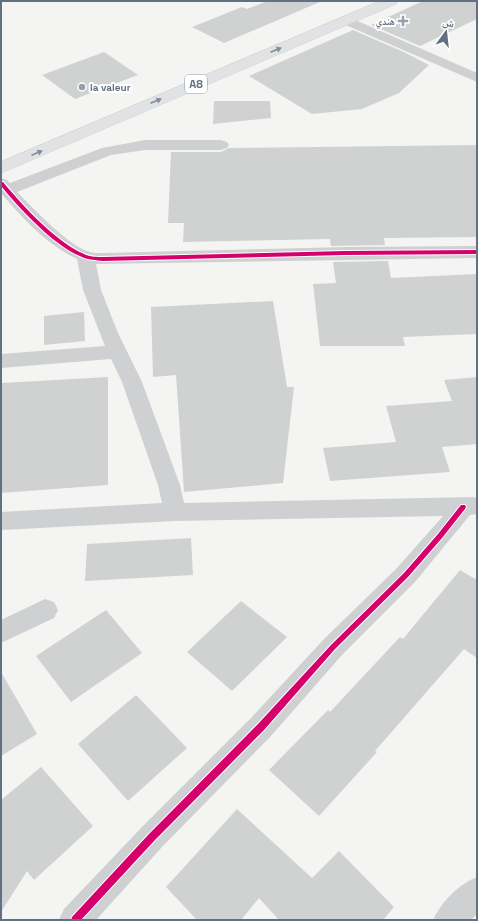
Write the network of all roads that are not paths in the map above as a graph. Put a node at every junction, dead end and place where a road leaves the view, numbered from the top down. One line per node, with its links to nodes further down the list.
1 (362, 1): 5 (highway, A8)
2 (391, 1): 3 (highway, A8)
3 (346, 20): 4 (street); 7 (highway, A8, one-way to 3)
4 (477, 78)
5 (133, 97)
6 (220, 145): 8 (street)
7 (1, 168)
8 (4, 187): 10 (street)
9 (477, 252): 10 (street)
10 (85, 256): 11 (street)
11 (118, 352): 12 (street); 14 (street)
12 (1, 361)
13 (470, 507): 14 (street); 19 (street)
14 (175, 512): 15 (street)
15 (1, 521)
16 (45, 610): 17 (street)
17 (1, 632)
18 (477, 892): 20 (street)
19 (75, 920)
20 (450, 920)

